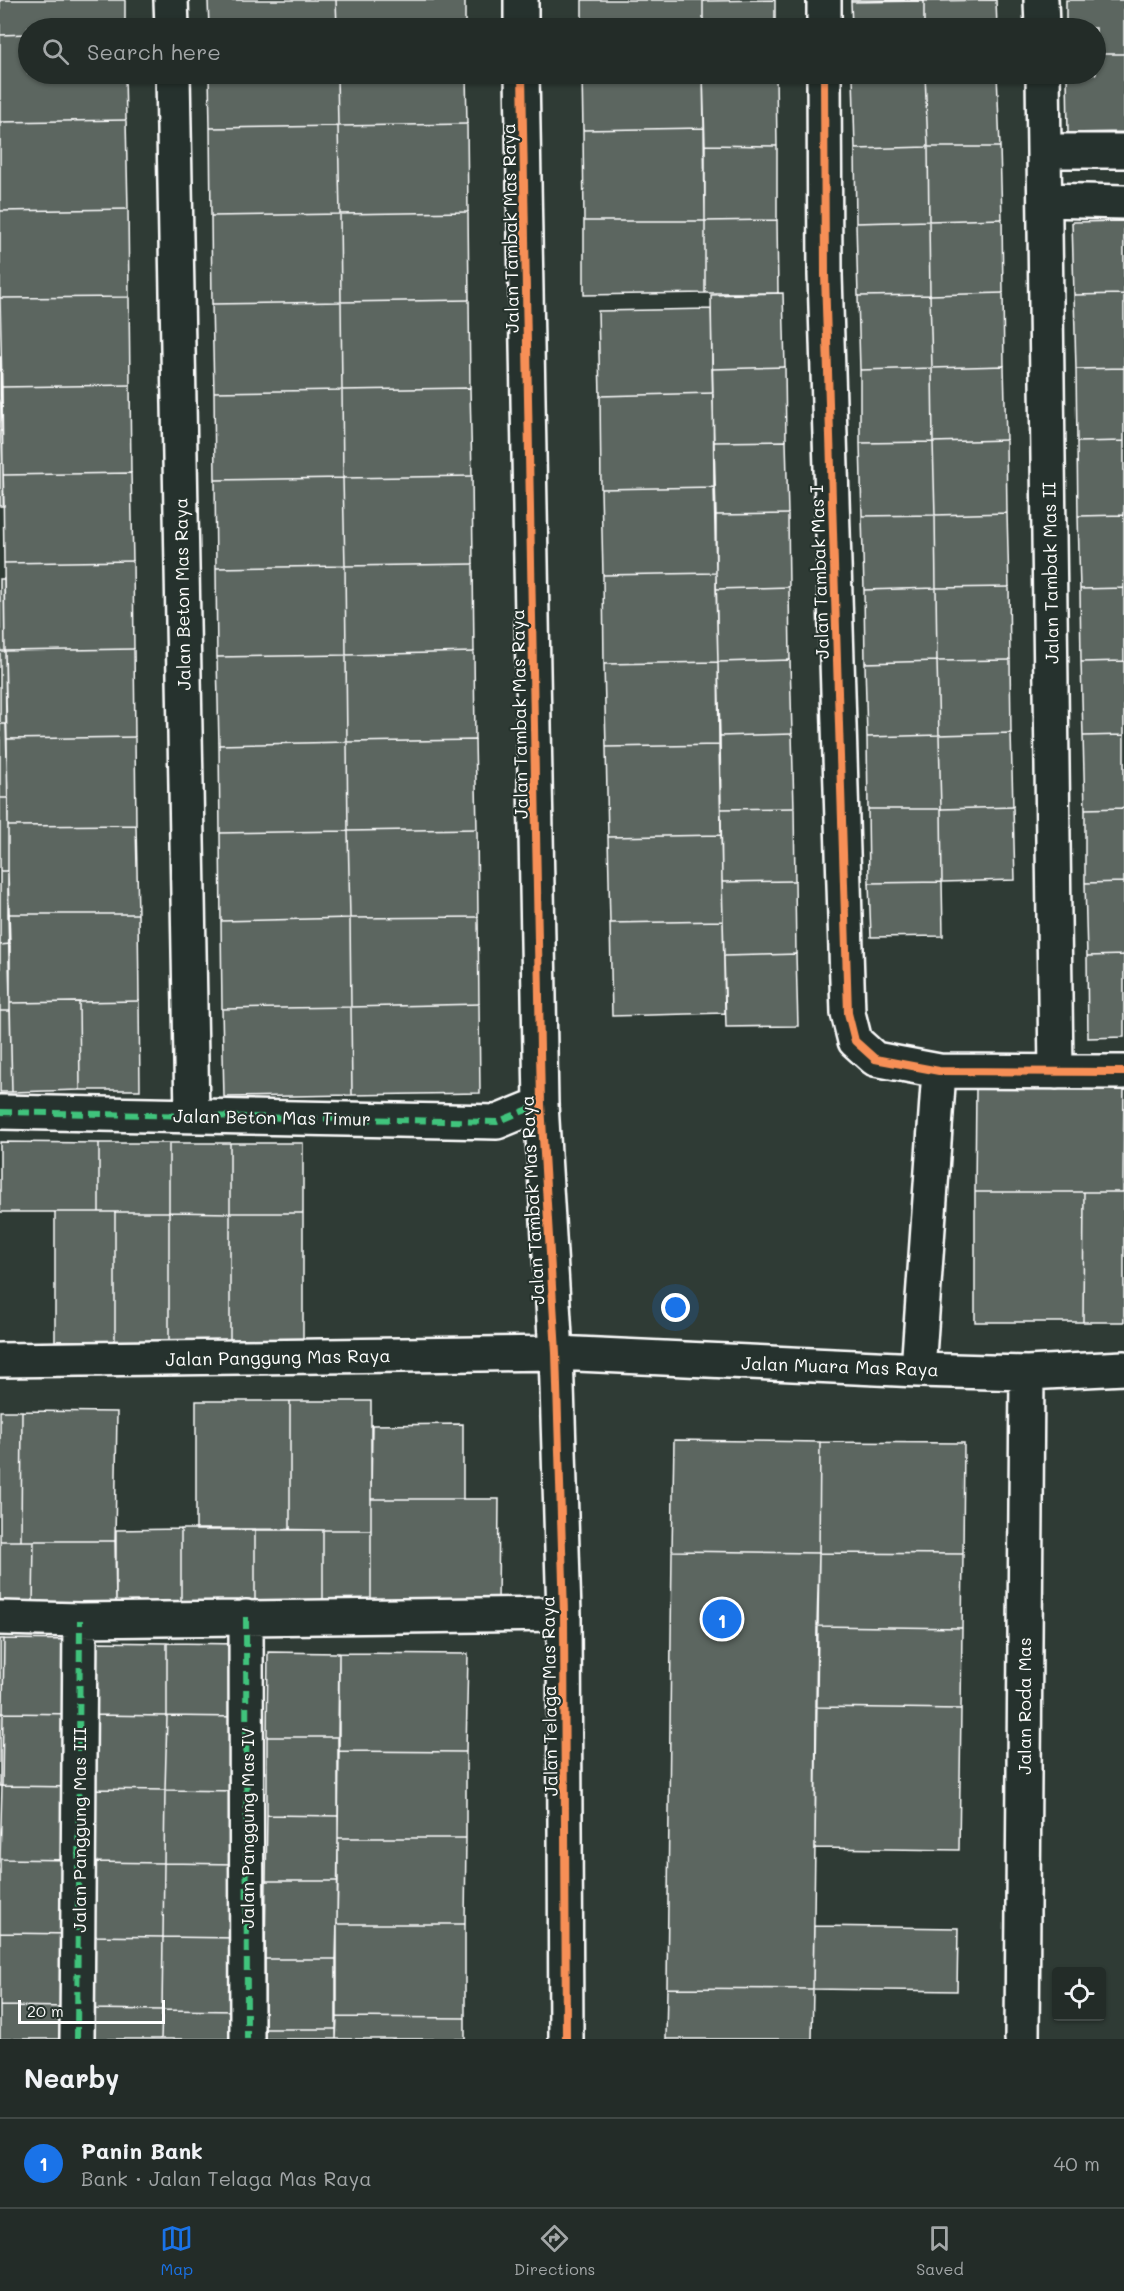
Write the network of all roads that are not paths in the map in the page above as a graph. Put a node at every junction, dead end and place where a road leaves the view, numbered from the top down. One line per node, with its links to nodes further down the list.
1 (171, 0): 5 (street)
2 (521, 0): 6 (street)
3 (824, 0): 7 (street)
4 (1041, 0): 8 (street)
5 (172, 18)
6 (521, 18)
7 (824, 18)
8 (1042, 18)
9 (172, 84): 22 (street, Jalan Beton Mas Raya)
10 (522, 84): 20 (street, Jalan Tambak Mas Raya)
11 (824, 84): 17 (street, Jalan Tambak Mas I)
12 (1043, 84): 13 (street, Jalan Tambak Mas II)
13 (1045, 151): 14 (street); 15 (street, Jalan Tambak Mas II)
14 (1124, 151)
15 (1045, 200): 16 (street); 18 (street, Jalan Tambak Mas II)
16 (1124, 202)
17 (939, 1071): 18 (street); 26 (street)
18 (1056, 1072): 19 (street)
19 (1124, 1072)
20 (541, 1104): 22 (street, Jalan Beton Mas Timur); 23 (street, Jalan Tambak Mas Raya)
21 (0, 1112): 22 (street, Jalan Beton Mas Timur)
22 (192, 1115)
23 (556, 1353): 24 (street, Jalan Panggung Mas Raya); 26 (street, Jalan Muara Mas Raya); 28 (street, Jalan Telaga Mas Raya)
24 (0, 1360)
25 (1124, 1368): 27 (street, Jalan Muara Mas Raya)
26 (918, 1370): 27 (street, Jalan Muara Mas Raya)
27 (1027, 1372): 35 (street, Jalan Roda Mas)
28 (564, 1614): 29 (street); 34 (street, Jalan Telaga Mas Raya)
29 (246, 1617): 31 (street); 33 (street, Jalan Panggung Mas IV)
30 (0, 1618): 31 (street)
31 (80, 1620): 32 (street, Jalan Panggung Mas III)
32 (77, 2039)
33 (247, 2039)
34 (566, 2039)
35 (1022, 2039)

